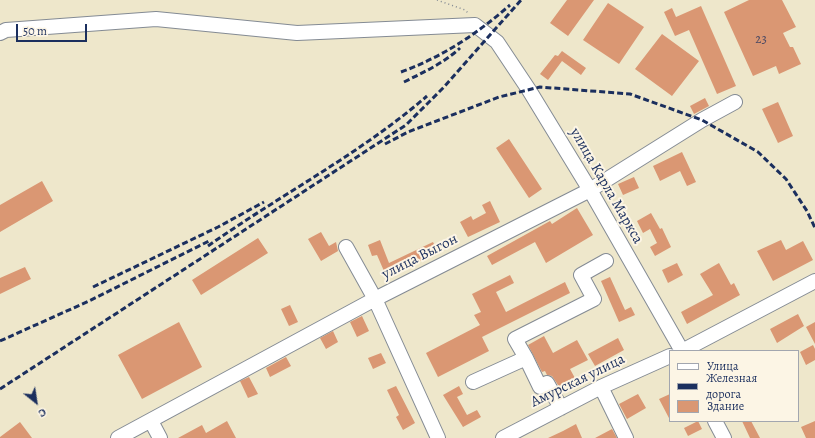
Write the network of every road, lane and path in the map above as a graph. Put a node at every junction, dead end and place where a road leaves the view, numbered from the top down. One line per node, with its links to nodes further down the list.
1 (437, 0): 2 (path)
2 (475, 25): 3 (street); 5 (street, улица Карла Маркса)
3 (0, 33)
4 (735, 102): 5 (street, улица Выгон)
5 (590, 190): 9 (street, улица Выгон); 10 (street, улица Карла Маркса)
6 (346, 247): 9 (street)
7 (606, 261): 13 (street)
8 (815, 281): 11 (street)
9 (375, 299): 17 (street, улица Выгон); 21 (street)
10 (681, 350)
11 (684, 350)
12 (669, 356): 15 (street, Амурская улица)
13 (526, 358): 14 (street); 16 (street)
14 (473, 382)
15 (601, 387): 16 (street, Амурская улица); 23 (street)
16 (561, 408): 22 (street, Амурская улица)
17 (151, 421): 19 (street, улица Выгон); 20 (street)
18 (716, 422): 24 (street)
19 (118, 438)
20 (160, 438)
21 (438, 438)
22 (503, 438)
23 (626, 438)
24 (724, 438)

